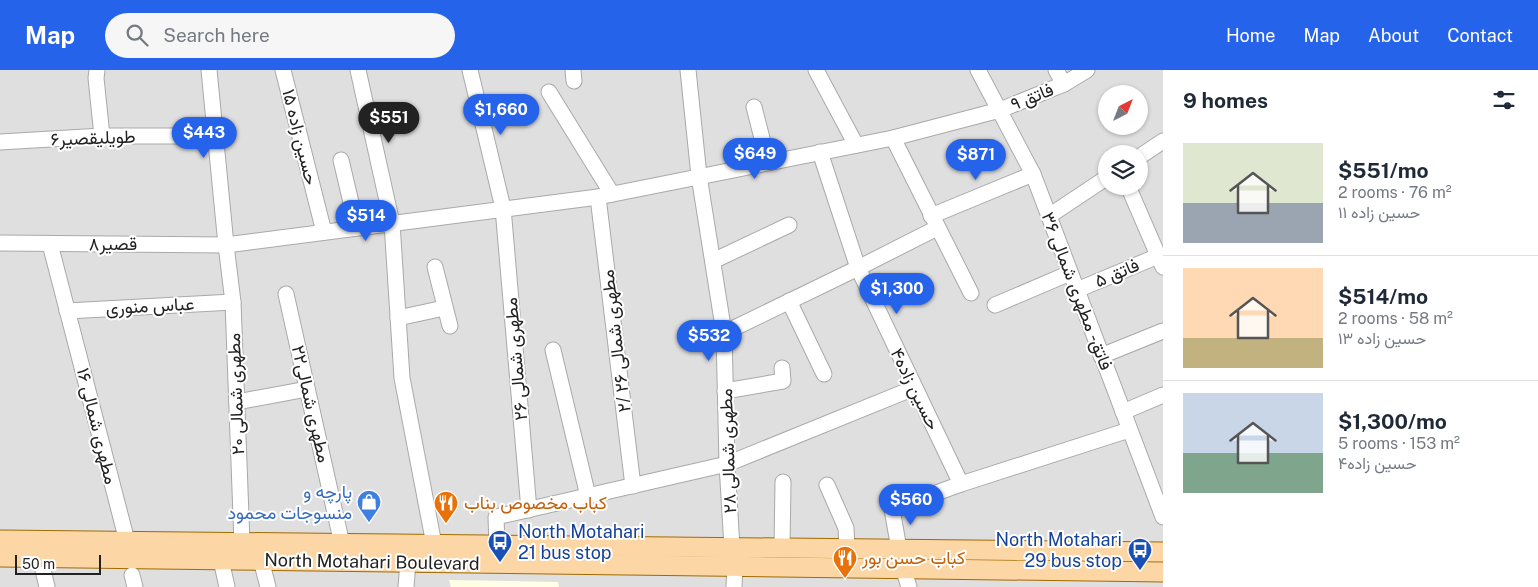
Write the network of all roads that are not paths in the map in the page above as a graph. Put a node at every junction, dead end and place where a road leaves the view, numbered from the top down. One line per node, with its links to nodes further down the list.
1 (97, 70): 15 (street)
2 (209, 70): 16 (street, مطهری شمالی ۲۰)
3 (283, 70): 36 (street, حسین زاده ۱۵)
4 (358, 70): 33 (street)
5 (470, 70): 30 (street, مطهری شمالی ۲۶)
6 (688, 70): 26 (street, مطهری شمالی ۲۸)
7 (816, 70): 20 (street)
8 (978, 70): 14 (street, فاتق - مطهری شمالی ۳۶)
9 (1056, 70): 11 (street, فاتق ۹)
10 (1087, 70): 11 (street, فاتق ۹)
11 (1064, 84): 14 (street, فاتق ۹)
12 (549, 92): 29 (street)
13 (754, 108): 24 (street)
14 (1000, 110): 17 (street, فاتق ۹); 25 (street, فاتق - مطهری شمالی ۳۶)
15 (102, 136): 16 (street, طویلیقصیر۶); 19 (street, طویلیقصیر۶)
16 (216, 136): 39 (street, مطهری شمالی ۲۰)
17 (893, 138): 20 (street, فاتق ۹); 32 (street)
18 (1163, 141): 21 (street)
19 (0, 142)
20 (856, 145): 22 (street, فاتق ۹)
21 (1148, 151)
22 (820, 152): 24 (street, فاتق ۹); 43 (street, حسین زاده۴)
23 (342, 160): 35 (street)
24 (768, 162): 26 (street, فاتق ۹)
25 (1033, 174): 31 (street, فاتق - مطهری شمالی ۳۶); 32 (street)
26 (699, 176): 29 (street, فاتق ۹); 40 (street, مطهری شمالی ۲۸)
27 (1098, 183): 31 (street)
28 (1132, 195): 41 (street)
29 (605, 196): 30 (street, قصیر۸); 72 (street, مطهری شمالی ۲۶ /۲)
30 (503, 208): 33 (street, قصیر۸); 74 (street, مطهری شمالی ۲۶)
31 (1049, 216): 44 (street, فاتق - مطهری شمالی ۳۶)
32 (934, 222): 43 (street); 46 (street)
33 (392, 224): 35 (street, قصیر۸); 53 (street)
34 (790, 225): 40 (street)
35 (357, 228): 36 (street, قصیر۸)
36 (324, 232): 39 (street, قصیر۸)
37 (0, 243): 38 (street, قصیر۸)
38 (50, 244): 39 (street, قصیر۸); 52 (street, مطهری شمالی ۱۶)
39 (226, 245): 49 (street, مطهری شمالی ۲۰)
40 (713, 261): 56 (street, مطهری شمالی ۲۸)
41 (1161, 261): 45 (street, فاتق ۵)
42 (435, 267): 51 (street)
43 (858, 268): 48 (street); 61 (street, حسین زاده۴)
44 (1070, 273): 45 (street, فاتق - مطهری شمالی ۳۶); 50 (street)
45 (1077, 290): 58 (street, فاتق - مطهری شمالی ۳۶)
46 (971, 293)
47 (286, 294): 62 (street, مطهری شمالی۲۲)
48 (789, 301): 56 (street); 60 (street)
49 (233, 302): 52 (street, عباس منوری); 65 (street, مطهری شمالی ۲۰)
50 (995, 305)
51 (444, 308): 53 (street); 54 (street)
52 (68, 311): 77 (street, مطهری شمالی ۱۶)
53 (398, 318): 80 (street)
54 (450, 326)
55 (1163, 331): 58 (street)
56 (724, 333): 63 (street, مطهری شمالی ۲۸)
57 (553, 350): 73 (street)
58 (1102, 356): 66 (street, فاتق - مطهری شمالی ۳۶)
59 (782, 368): 63 (street)
60 (824, 374)
61 (914, 388): 68 (street); 70 (street, حسین زاده۴)
62 (307, 389): 65 (street); 79 (street, مطهری شمالی۲۲)
63 (725, 391): 68 (street, مطهری شمالی ۲۸)
64 (1163, 395): 66 (street)
65 (237, 402): 78 (street, مطهری شمالی ۲۰)
66 (1123, 412): 67 (street, فاتق - مطهری شمالی ۳۶)
67 (1129, 430): 70 (street); 75 (street, فاتق - مطهری شمالی ۳۶)
68 (727, 464): 72 (street); 82 (street, مطهری شمالی ۲۸)
69 (783, 482): 83 (street)
70 (961, 484): 86 (street)
71 (827, 485): 85 (street)
72 (633, 486): 73 (street)
73 (588, 496): 74 (street)
74 (529, 510): 81 (street)
75 (1163, 516)
76 (0, 540): 84 (main road, North Motahari Boulevard)
77 (127, 541): 78 (main road, North Motahari Boulevard); 84 (main road, North Motahari Boulevard)
78 (242, 542): 79 (main road, North Motahari Boulevard)
79 (342, 544): 80 (main road, North Motahari Boulevard)
80 (434, 544): 81 (main road, North Motahari Boulevard)
81 (497, 545): 82 (main road, North Motahari Boulevard)
82 (732, 548): 83 (main road, North Motahari Boulevard)
83 (782, 548): 85 (main road, North Motahari Boulevard)
84 (85, 549): 90 (main road, North Motahari Boulevard); 91 (main road, North Motahari Boulevard)
85 (847, 549): 86 (main road, North Motahari Boulevard)
86 (899, 549): 87 (main road, North Motahari Boulevard)
87 (1036, 551): 88 (main road, North Motahari Boulevard); 96 (main road)
88 (1163, 552)
89 (0, 557): 90 (main road, North Motahari Boulevard)
90 (40, 558): 98 (street)
91 (221, 560): 92 (main road, North Motahari Boulevard); 99 (street)
92 (261, 560): 93 (main road, North Motahari Boulevard); 100 (street)
93 (408, 562): 94 (main road, North Motahari Boulevard); 101 (street)
94 (735, 566): 95 (main road, North Motahari Boulevard); 102 (street)
95 (902, 568): 96 (main road, North Motahari Boulevard); 103 (street)
96 (1036, 570): 97 (main road, North Motahari Boulevard)
97 (1163, 572)
98 (47, 587)
99 (227, 587)
100 (268, 587)
101 (406, 587)
102 (734, 587)
103 (909, 587)

